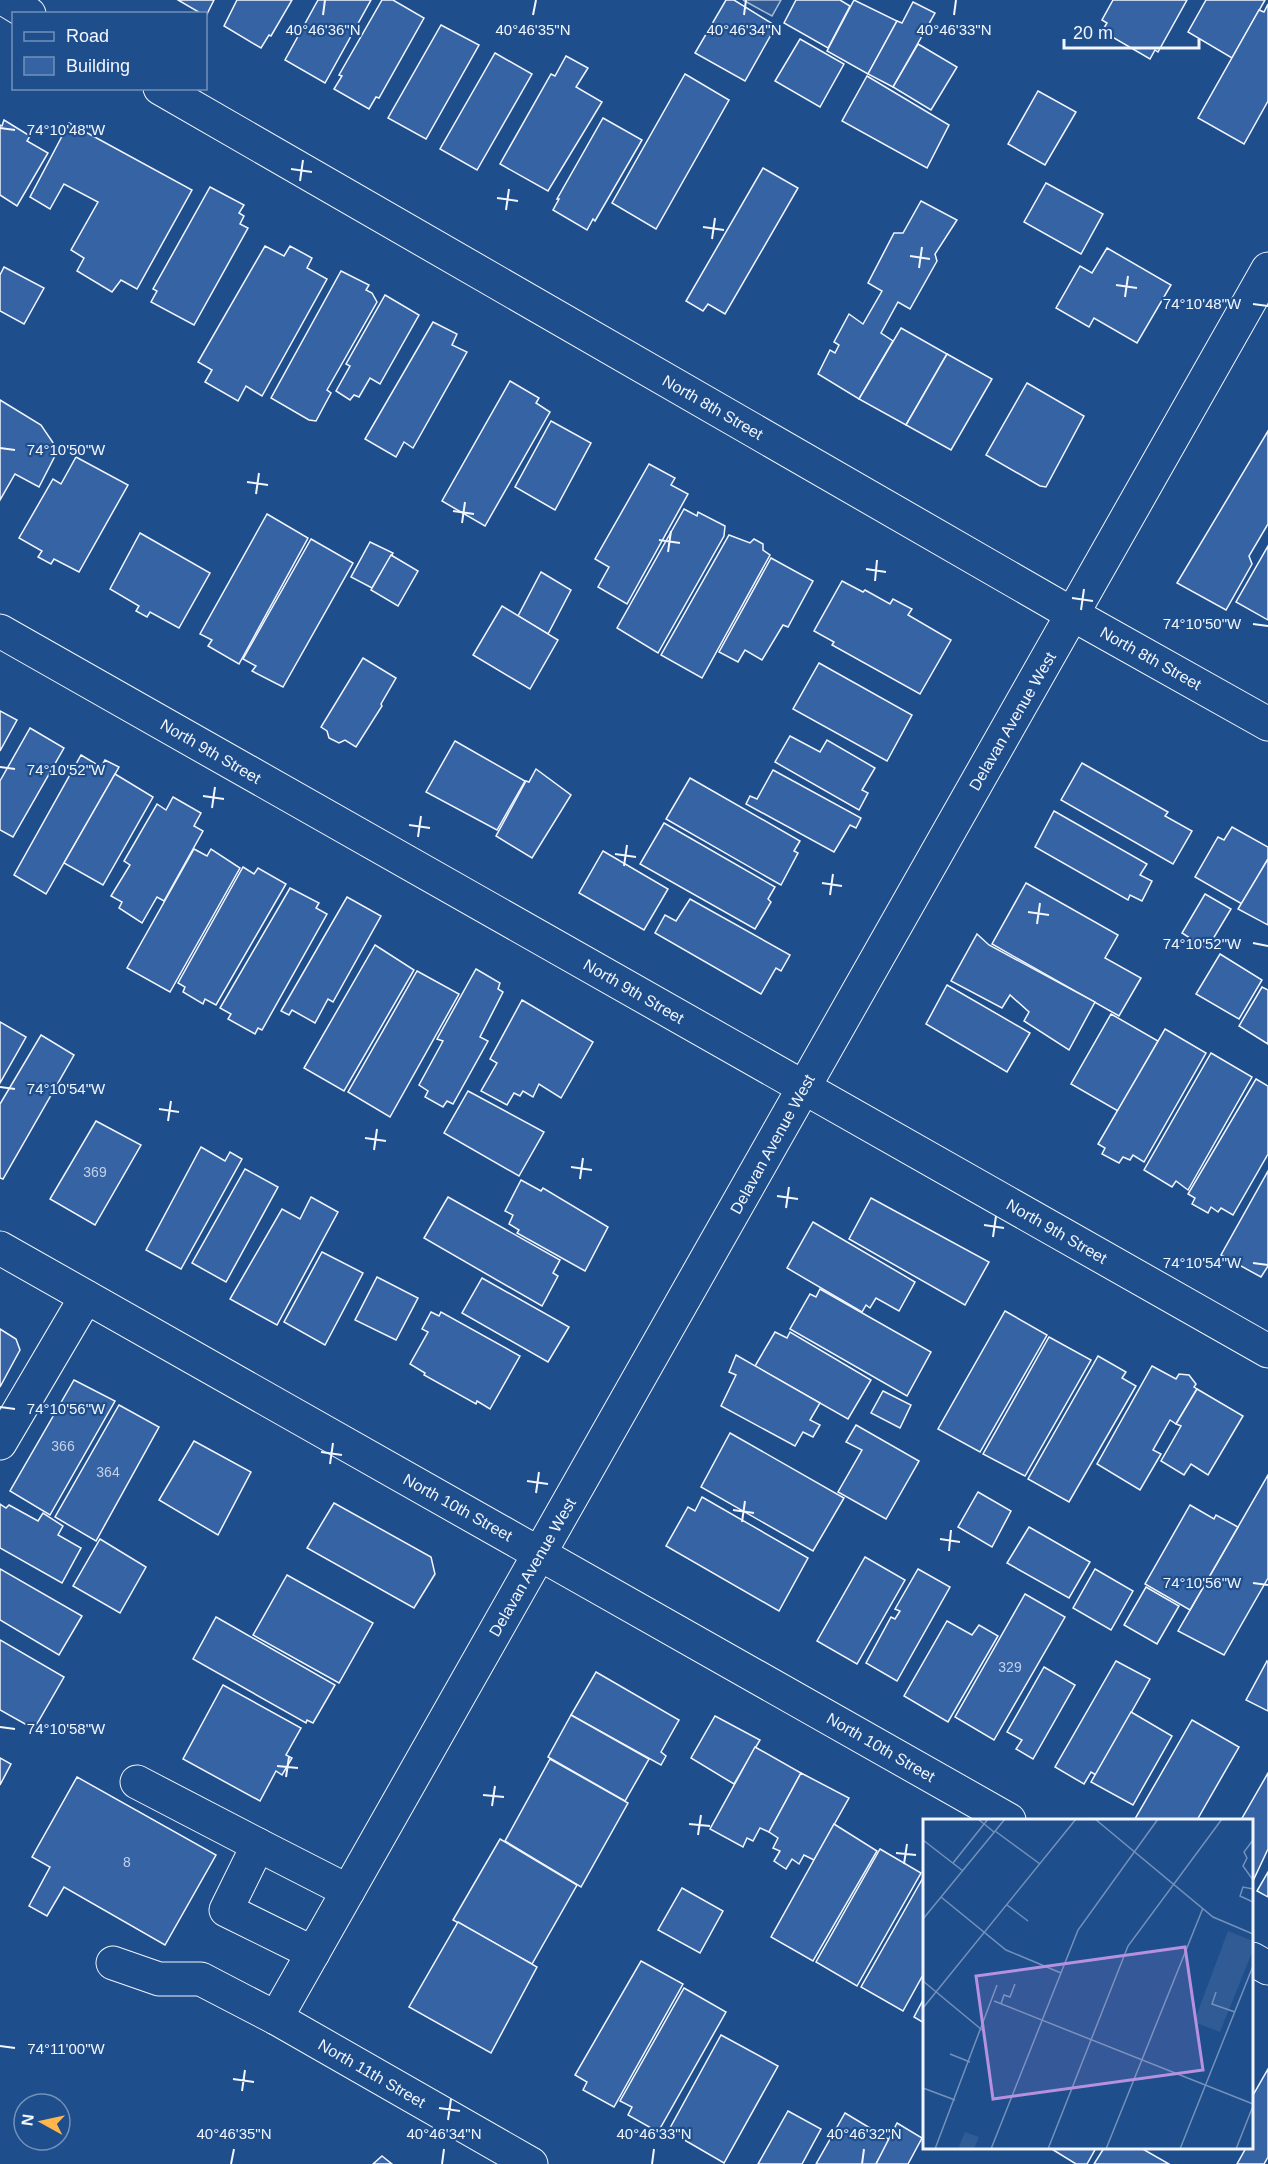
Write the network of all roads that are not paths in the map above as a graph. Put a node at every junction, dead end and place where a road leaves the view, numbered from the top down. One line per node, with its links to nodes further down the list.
1 (6, 0): 2 (street)
2 (26, 12)
3 (163, 90): 5 (street, North 8th Street)
4 (1268, 270): 5 (street, Delavan Avenue West)
5 (1072, 614): 7 (street, North 8th Street); 8 (street, Delavan Avenue West)
6 (0, 631): 8 (street, North 9th Street)
7 (1268, 724)
8 (804, 1087): 11 (street, North 9th Street); 13 (street, Delavan Avenue West)
9 (0, 1248): 10 (street, North 10th Street)
10 (86, 1297): 12 (street); 13 (street, North 10th Street)
11 (1268, 1351)
12 (0, 1443)
13 (540, 1553): 15 (street, North 10th Street); 17 (street, Delavan Avenue West)
14 (137, 1782): 16 (street)
15 (1006, 1819)
16 (258, 1845): 17 (street); 18 (street)
17 (348, 1891): 18 (street, Delavan Avenue West)
18 (313, 1953): 22 (street, Delavan Avenue West)
19 (1253, 1960): 21 (street)
20 (113, 1963): 22 (street, North 11th Street)
21 (1268, 1968)
22 (276, 2018): 23 (street, North 11th Street)
23 (531, 2164)

